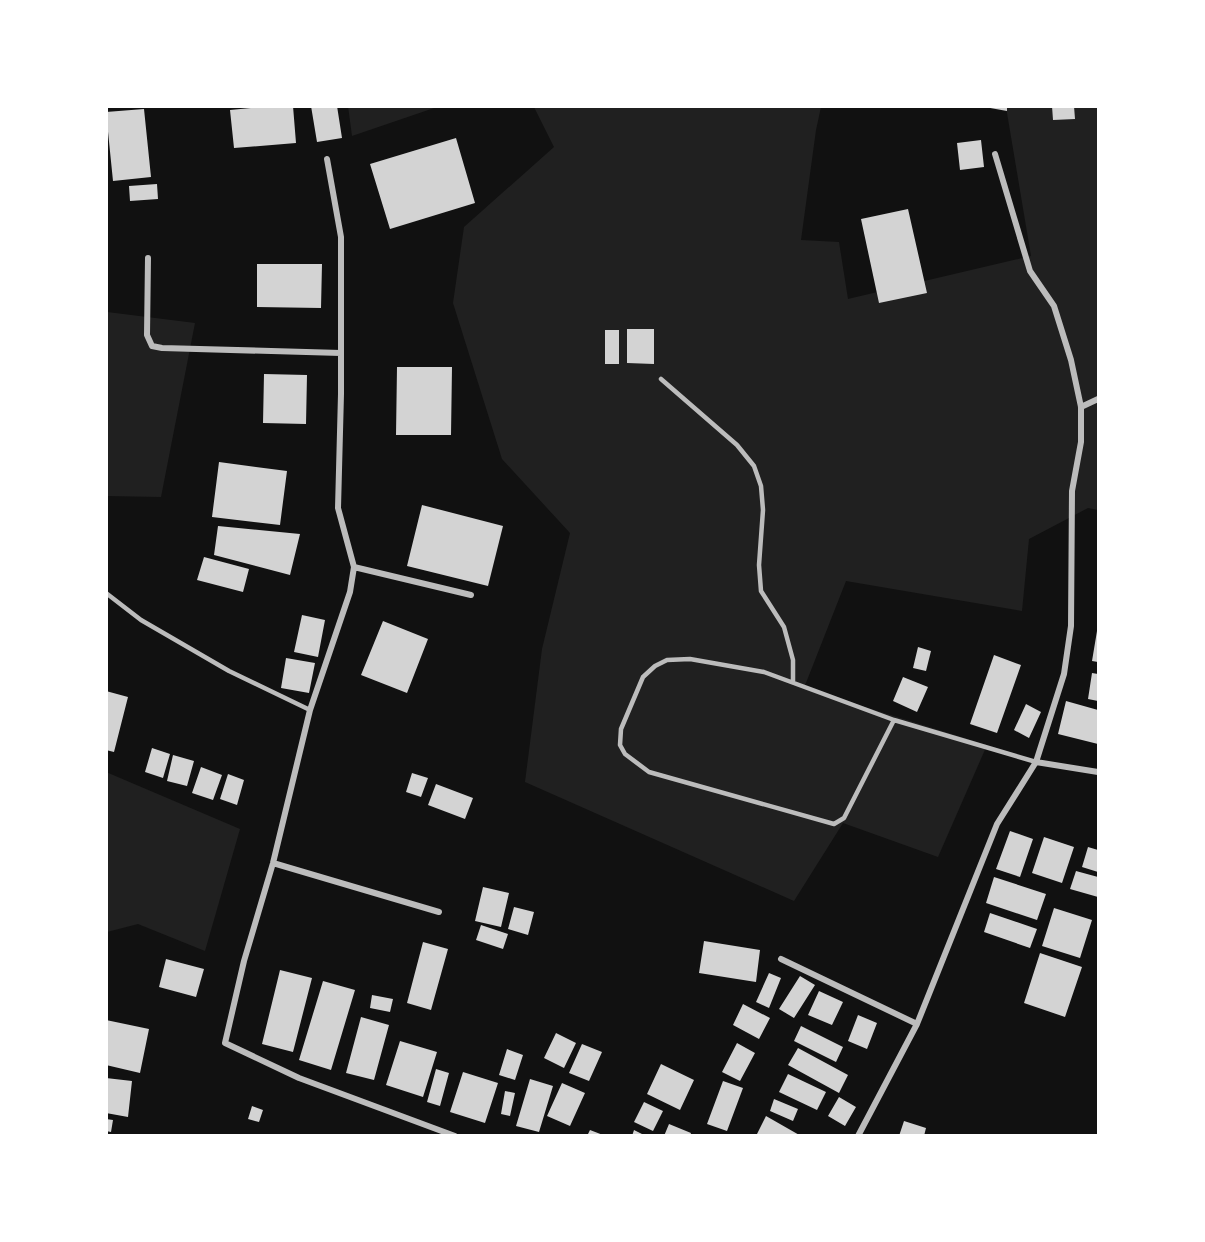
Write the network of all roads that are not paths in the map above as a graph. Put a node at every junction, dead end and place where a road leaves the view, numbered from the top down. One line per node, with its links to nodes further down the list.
1 (995, 154): 7 (street)
2 (327, 159): 4 (street)
3 (148, 258): 4 (street)
4 (341, 353): 8 (street)
5 (661, 379): 11 (lane)
6 (1098, 399): 7 (street)
7 (1081, 407): 14 (street)
8 (354, 567): 10 (street); 12 (street)
9 (106, 592): 12 (lane)
10 (471, 595)
11 (793, 682): 13 (lane); 13 (lane)
12 (310, 710): 16 (street)
13 (894, 720): 14 (lane)
14 (1036, 762): 15 (street); 19 (street)
15 (1098, 772)
16 (273, 864): 17 (street); 20 (street)
17 (439, 912)
18 (781, 959): 19 (street)
19 (917, 1024): 21 (street)
20 (454, 1136)
21 (858, 1136)

